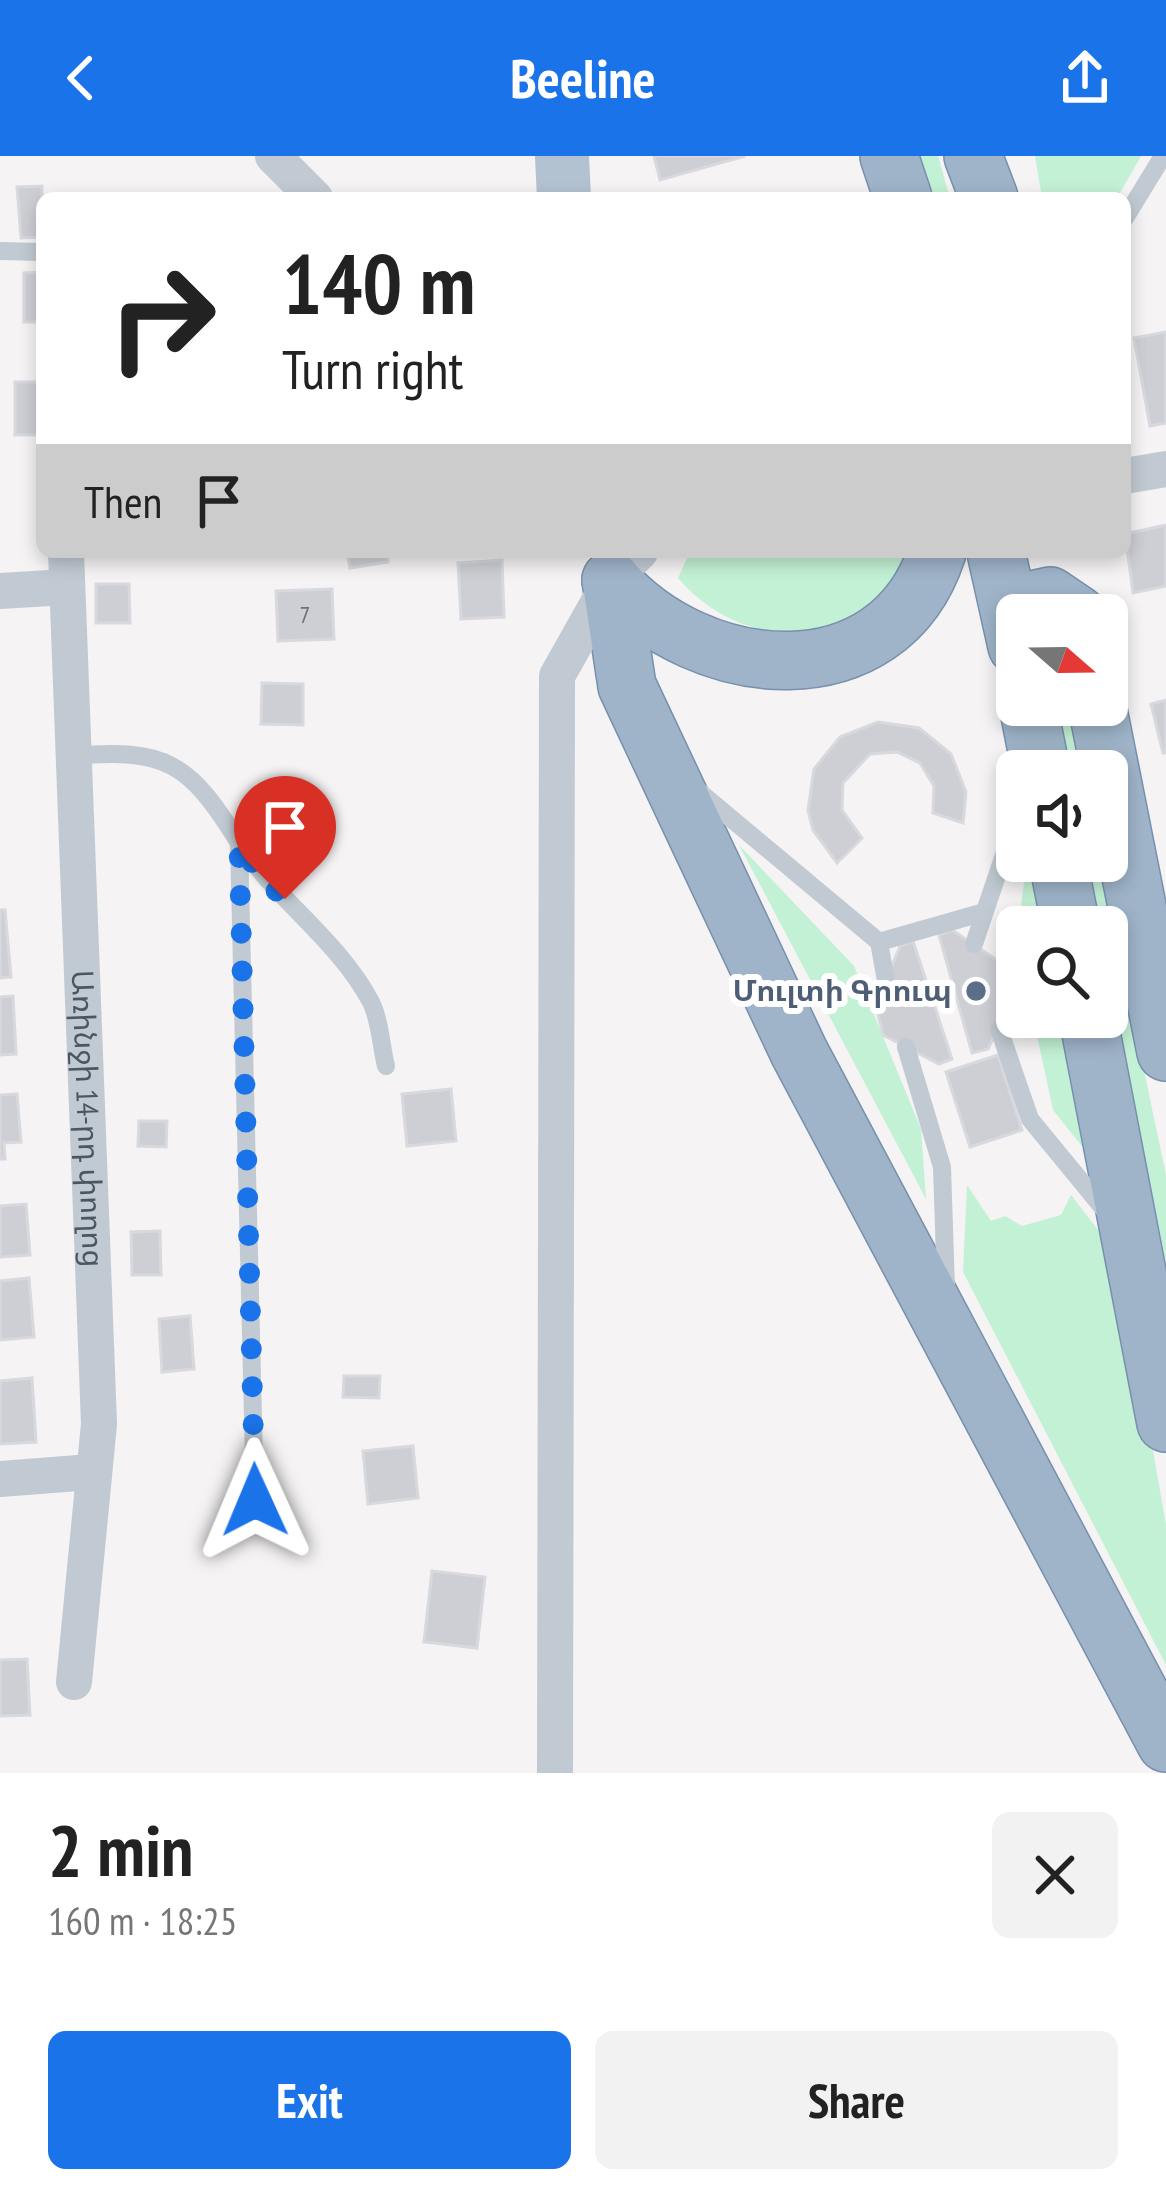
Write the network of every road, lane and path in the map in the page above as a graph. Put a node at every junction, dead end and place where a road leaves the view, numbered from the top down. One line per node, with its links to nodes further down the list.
1 (273, 156): 7 (street)
2 (562, 156): 8 (main road)
3 (889, 156): 9 (highway)
4 (973, 156): 10 (highway)
5 (985, 156): 11 (highway)
6 (1163, 156): 12 (lane)
7 (309, 192)
8 (564, 192)
9 (901, 192)
10 (987, 192)
11 (988, 192)
12 (1131, 208)
13 (0, 251): 14 (lane)
14 (36, 252)
15 (1166, 469): 16 (street)
16 (1131, 475)
17 (935, 558): 20 (highway)
18 (998, 558): 23 (highway)
19 (1066, 558): 24 (highway)
20 (618, 561): 27 (highway); 47 (street)
21 (66, 570): 22 (street); 26 (street, Առինջի 14-րդ փողոց)
22 (0, 592)
23 (1007, 594)
24 (1074, 594)
25 (1101, 726): 37 (highway)
26 (72, 756): 28 (lane); 42 (street, Առինջի 14-րդ փողոց)
27 (666, 764): 31 (lane); 40 (highway)
28 (239, 843): 38 (lane); 44 (lane)
29 (996, 873): 30 (lane)
30 (981, 914): 31 (lane); 32 (lane)
31 (879, 942): 33 (lane)
32 (974, 944)
33 (886, 981)
34 (1002, 1038): 39 (lane)
35 (1092, 1038): 39 (highway)
36 (905, 1047): 40 (lane)
37 (1166, 1052)
38 (386, 1066)
39 (1130, 1240): 41 (highway)
40 (947, 1325): 46 (highway)
41 (1166, 1424)
42 (92, 1472): 43 (street); 45 (street, Առինջի 14-րդ փողոց)
43 (0, 1479)
44 (255, 1500)
45 (74, 1682)
46 (1166, 1743)
47 (556, 1773)

